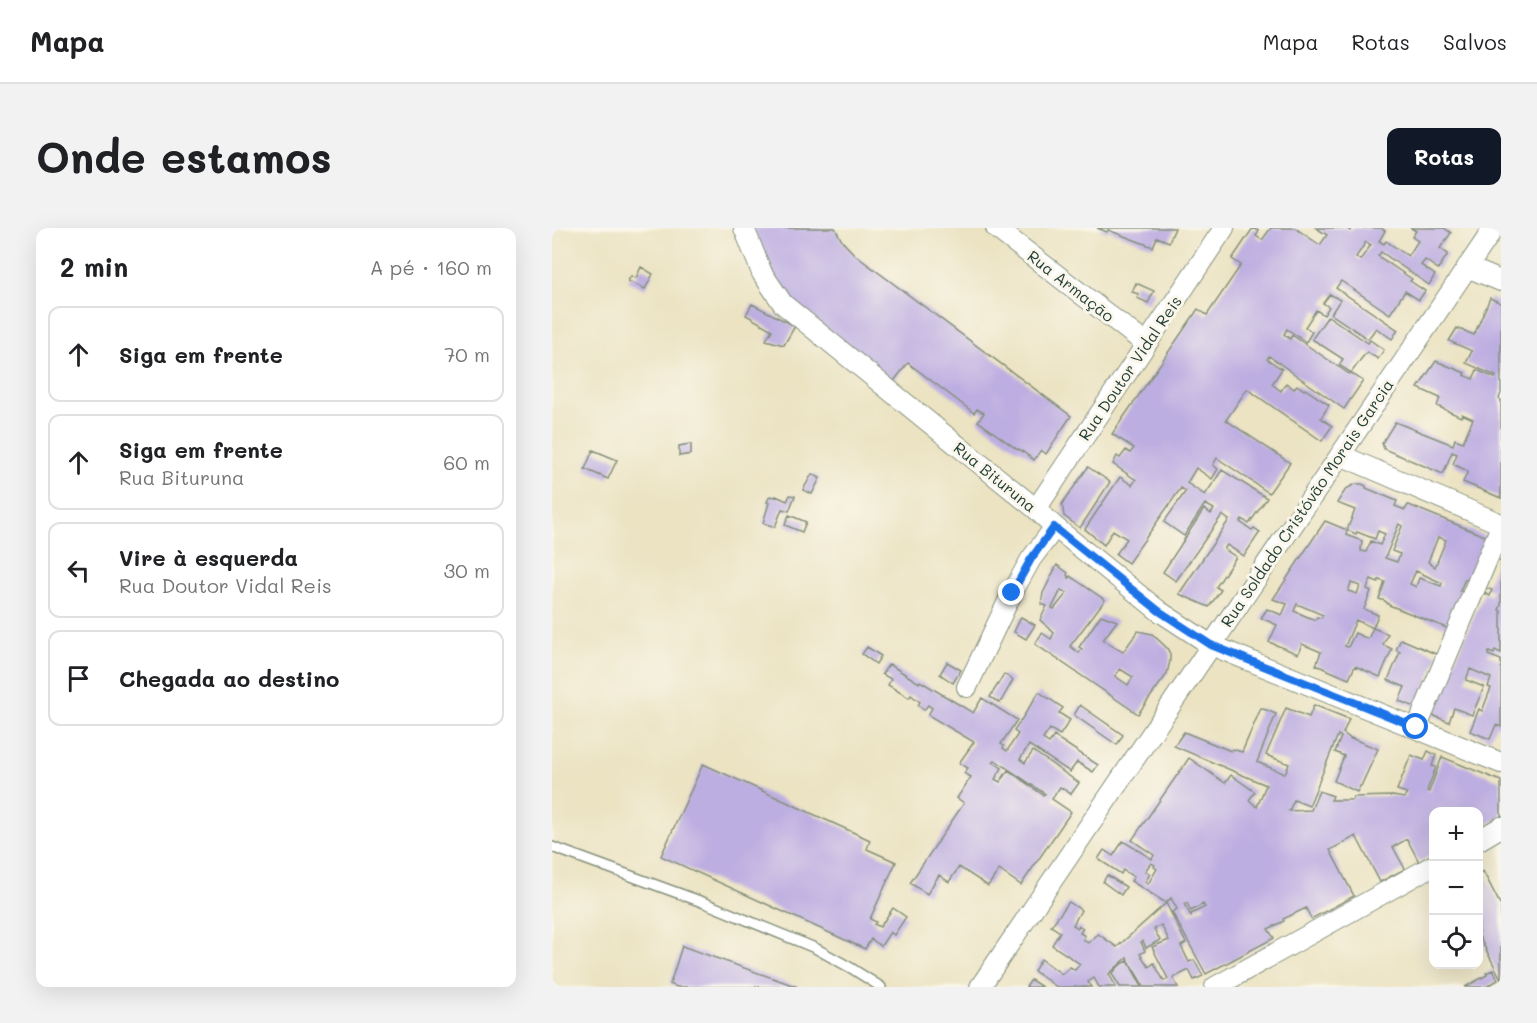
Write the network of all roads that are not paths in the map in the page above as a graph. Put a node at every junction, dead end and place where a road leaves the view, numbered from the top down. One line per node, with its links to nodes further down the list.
1 (744, 228): 9 (street, Rua Bituruna)
2 (996, 228): 7 (street, Rua Armação)
3 (1224, 228): 7 (street, Rua Doutor Vidal Reis)
4 (1494, 228): 5 (street, Rua Soldado Cristóvão Morais Garcia)
5 (1467, 267): 6 (street); 8 (street, Rua Soldado Cristóvão Morais Garcia)
6 (1501, 281)
7 (1146, 344): 9 (street, Rua Doutor Vidal Reis)
8 (1340, 455): 10 (street); 12 (street, Rua Soldado Cristóvão Morais Garcia)
9 (1036, 509): 11 (street, Rua Bituruna)
10 (1501, 525): 14 (street)
11 (1054, 527): 12 (street, Rua Bituruna); 13 (street)
12 (1211, 645): 14 (street, Rua Bituruna); 21 (street, Rua Soldado Cristóvão Morais Garcia)
13 (967, 687)
14 (1416, 727): 15 (street, Rua Bituruna)
15 (1501, 763)
16 (1501, 827): 17 (street)
17 (1483, 838)
18 (552, 847): 20 (lane)
19 (1429, 868): 22 (street)
20 (881, 987)
21 (980, 987)
22 (1215, 987)

